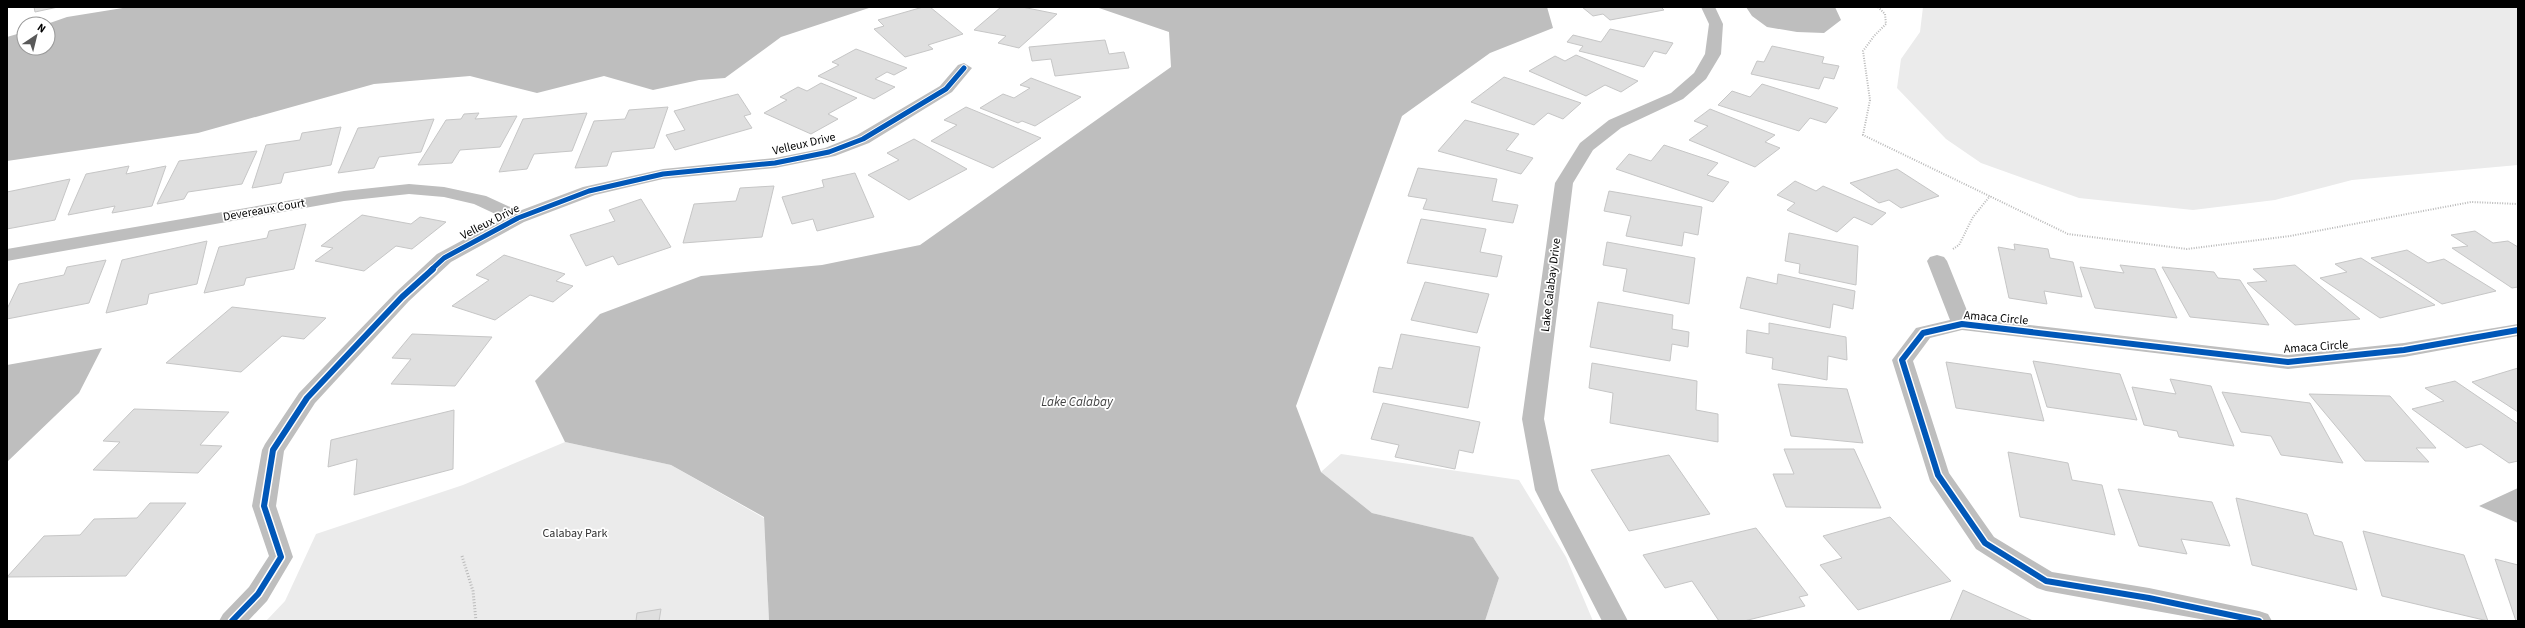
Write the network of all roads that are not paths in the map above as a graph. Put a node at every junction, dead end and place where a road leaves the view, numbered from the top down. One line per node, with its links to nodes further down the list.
1 (1708, 7): 9 (street, Lake Calabay Drive)
2 (964, 68): 3 (street, Velleux Drive)
3 (518, 218): 4 (street, Devereaux Court); 8 (street, Velleux Drive)
4 (7, 255)
5 (1937, 261): 6 (street)
6 (1962, 324): 7 (street, Amaca Circle); 10 (street, Amaca Circle)
7 (2518, 330)
8 (232, 621)
9 (1615, 621)
10 (2259, 621)

